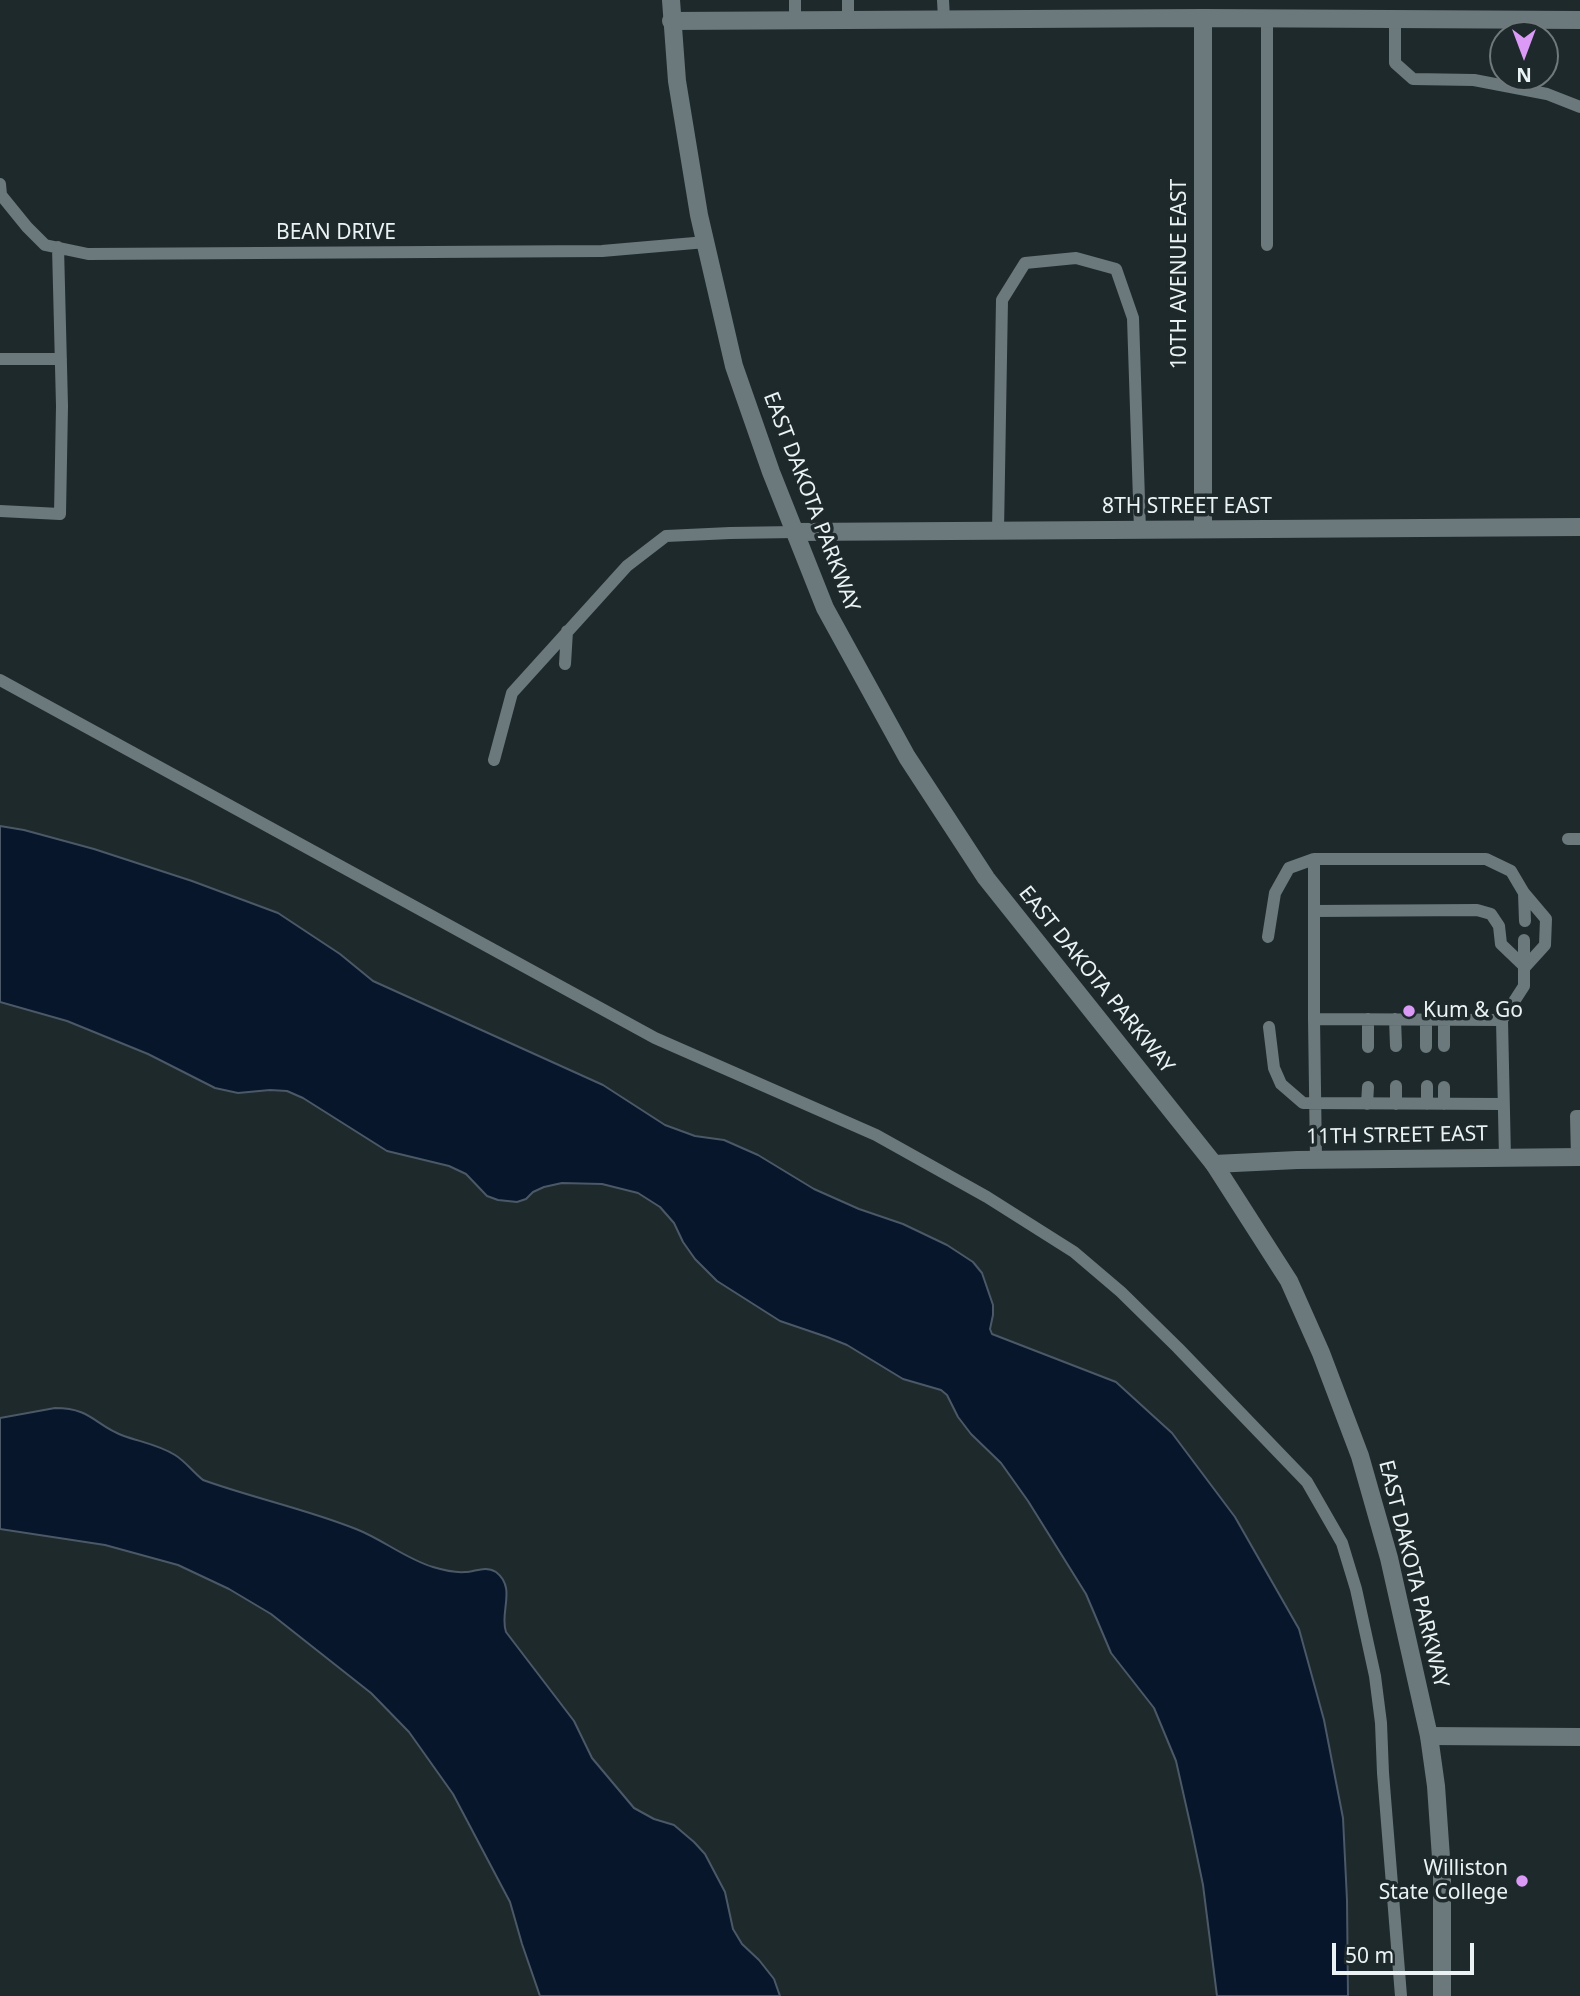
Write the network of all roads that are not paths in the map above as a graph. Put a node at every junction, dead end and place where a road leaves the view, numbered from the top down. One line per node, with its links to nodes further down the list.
1 (671, 0): 9 (street, EAST DAKOTA PARKWAY)
2 (795, 0): 10 (lane)
3 (848, 0): 11 (lane)
4 (943, 0): 6 (lane)
5 (1203, 18): 6 (street); 7 (street); 22 (street, 10TH AVENUE EAST)
6 (944, 19): 11 (street)
7 (1267, 19): 8 (street); 16 (lane)
8 (1395, 19): 12 (street); 13 (lane)
9 (671, 20): 10 (street); 15 (street, EAST DAKOTA PARKWAY)
10 (795, 20): 11 (street)
11 (848, 20)
12 (1580, 20)
13 (1580, 107)
14 (0, 184): 17 (lane, BEAN DRIVE)
15 (706, 242): 17 (lane, BEAN DRIVE); 25 (street, EAST DAKOTA PARKWAY)
16 (1267, 245)
17 (58, 247): 19 (lane)
18 (0, 359): 19 (lane)
19 (61, 359): 20 (lane)
20 (0, 512)
21 (1580, 527): 22 (street, 8TH STREET EAST)
22 (1203, 529): 23 (street, 8TH STREET EAST)
23 (1140, 530): 24 (street, 8TH STREET EAST); 24 (lane)
24 (998, 531): 25 (street, 8TH STREET EAST)
25 (795, 532): 26 (lane); 62 (street, EAST DAKOTA PARKWAY)
26 (567, 631): 27 (lane); 29 (lane)
27 (565, 664)
28 (0, 680): 65 (lane)
29 (494, 760)
30 (1314, 859): 31 (lane); 32 (lane); 34 (lane)
31 (1524, 893): 33 (lane); 36 (lane)
32 (1314, 911): 36 (lane); 37 (lane)
33 (1525, 921)
34 (1268, 937)
35 (1524, 940): 36 (lane)
36 (1525, 967): 42 (lane)
37 (1314, 1019): 38 (lane); 52 (lane)
38 (1368, 1019): 39 (lane); 46 (lane)
39 (1395, 1019): 40 (lane); 44 (lane)
40 (1426, 1019): 41 (lane); 47 (lane)
41 (1444, 1019): 42 (lane); 45 (lane)
42 (1502, 1020): 57 (lane)
43 (1269, 1027): 52 (lane)
44 (1395, 1046)
45 (1444, 1046)
46 (1368, 1047)
47 (1426, 1047)
48 (1396, 1086): 54 (lane)
49 (1427, 1086): 55 (lane)
50 (1368, 1087): 53 (lane)
51 (1444, 1087): 56 (lane)
52 (1315, 1103): 53 (lane); 61 (lane)
53 (1367, 1104): 54 (lane)
54 (1396, 1104): 55 (lane)
55 (1427, 1104): 56 (lane)
56 (1444, 1104): 57 (lane)
57 (1503, 1104): 60 (lane)
58 (1580, 1116): 59 (lane)
59 (1579, 1157): 60 (street, 11TH STREET EAST)
60 (1505, 1158): 61 (street, 11TH STREET EAST)
61 (1316, 1159): 62 (street, 11TH STREET EAST)
62 (1214, 1164): 63 (street, EAST DAKOTA PARKWAY)
63 (1429, 1736): 64 (street); 66 (street, EAST DAKOTA PARKWAY)
64 (1580, 1737)
65 (1401, 1996)
66 (1442, 1996)

